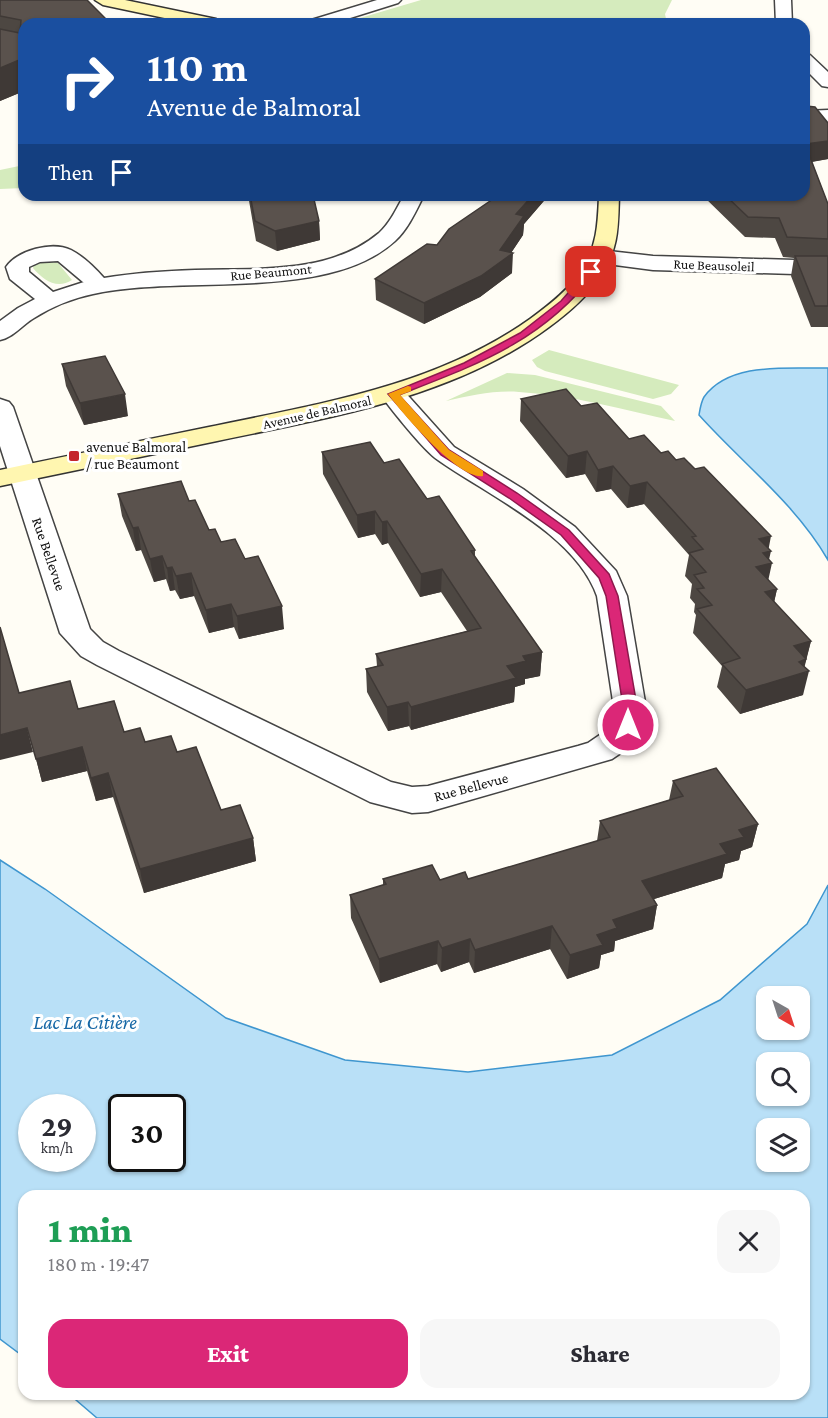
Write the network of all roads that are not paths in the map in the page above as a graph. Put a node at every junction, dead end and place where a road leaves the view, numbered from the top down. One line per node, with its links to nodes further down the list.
1 (103, 0): 4 (street)
2 (393, 0): 5 (street)
3 (783, 0): 6 (street)
4 (188, 18)
5 (334, 18)
6 (784, 18)
7 (810, 64): 8 (street)
8 (828, 82)
9 (828, 116): 10 (street)
10 (810, 117)
11 (411, 201): 15 (street, Rue Beaumont)
12 (609, 201): 13 (street, Avenue de Balmoral)
13 (600, 257): 14 (street, Rue Beausoleil); 18 (street, Avenue de Balmoral)
14 (828, 268)
15 (98, 286): 16 (street, Rue Beaumont); 16 (street)
16 (49, 300): 17 (street, Rue Beaumont)
17 (0, 333)
18 (393, 394): 20 (street, Avenue de Balmoral); 20 (street, Rue Bellevue)
19 (0, 407): 20 (street)
20 (11, 476)

